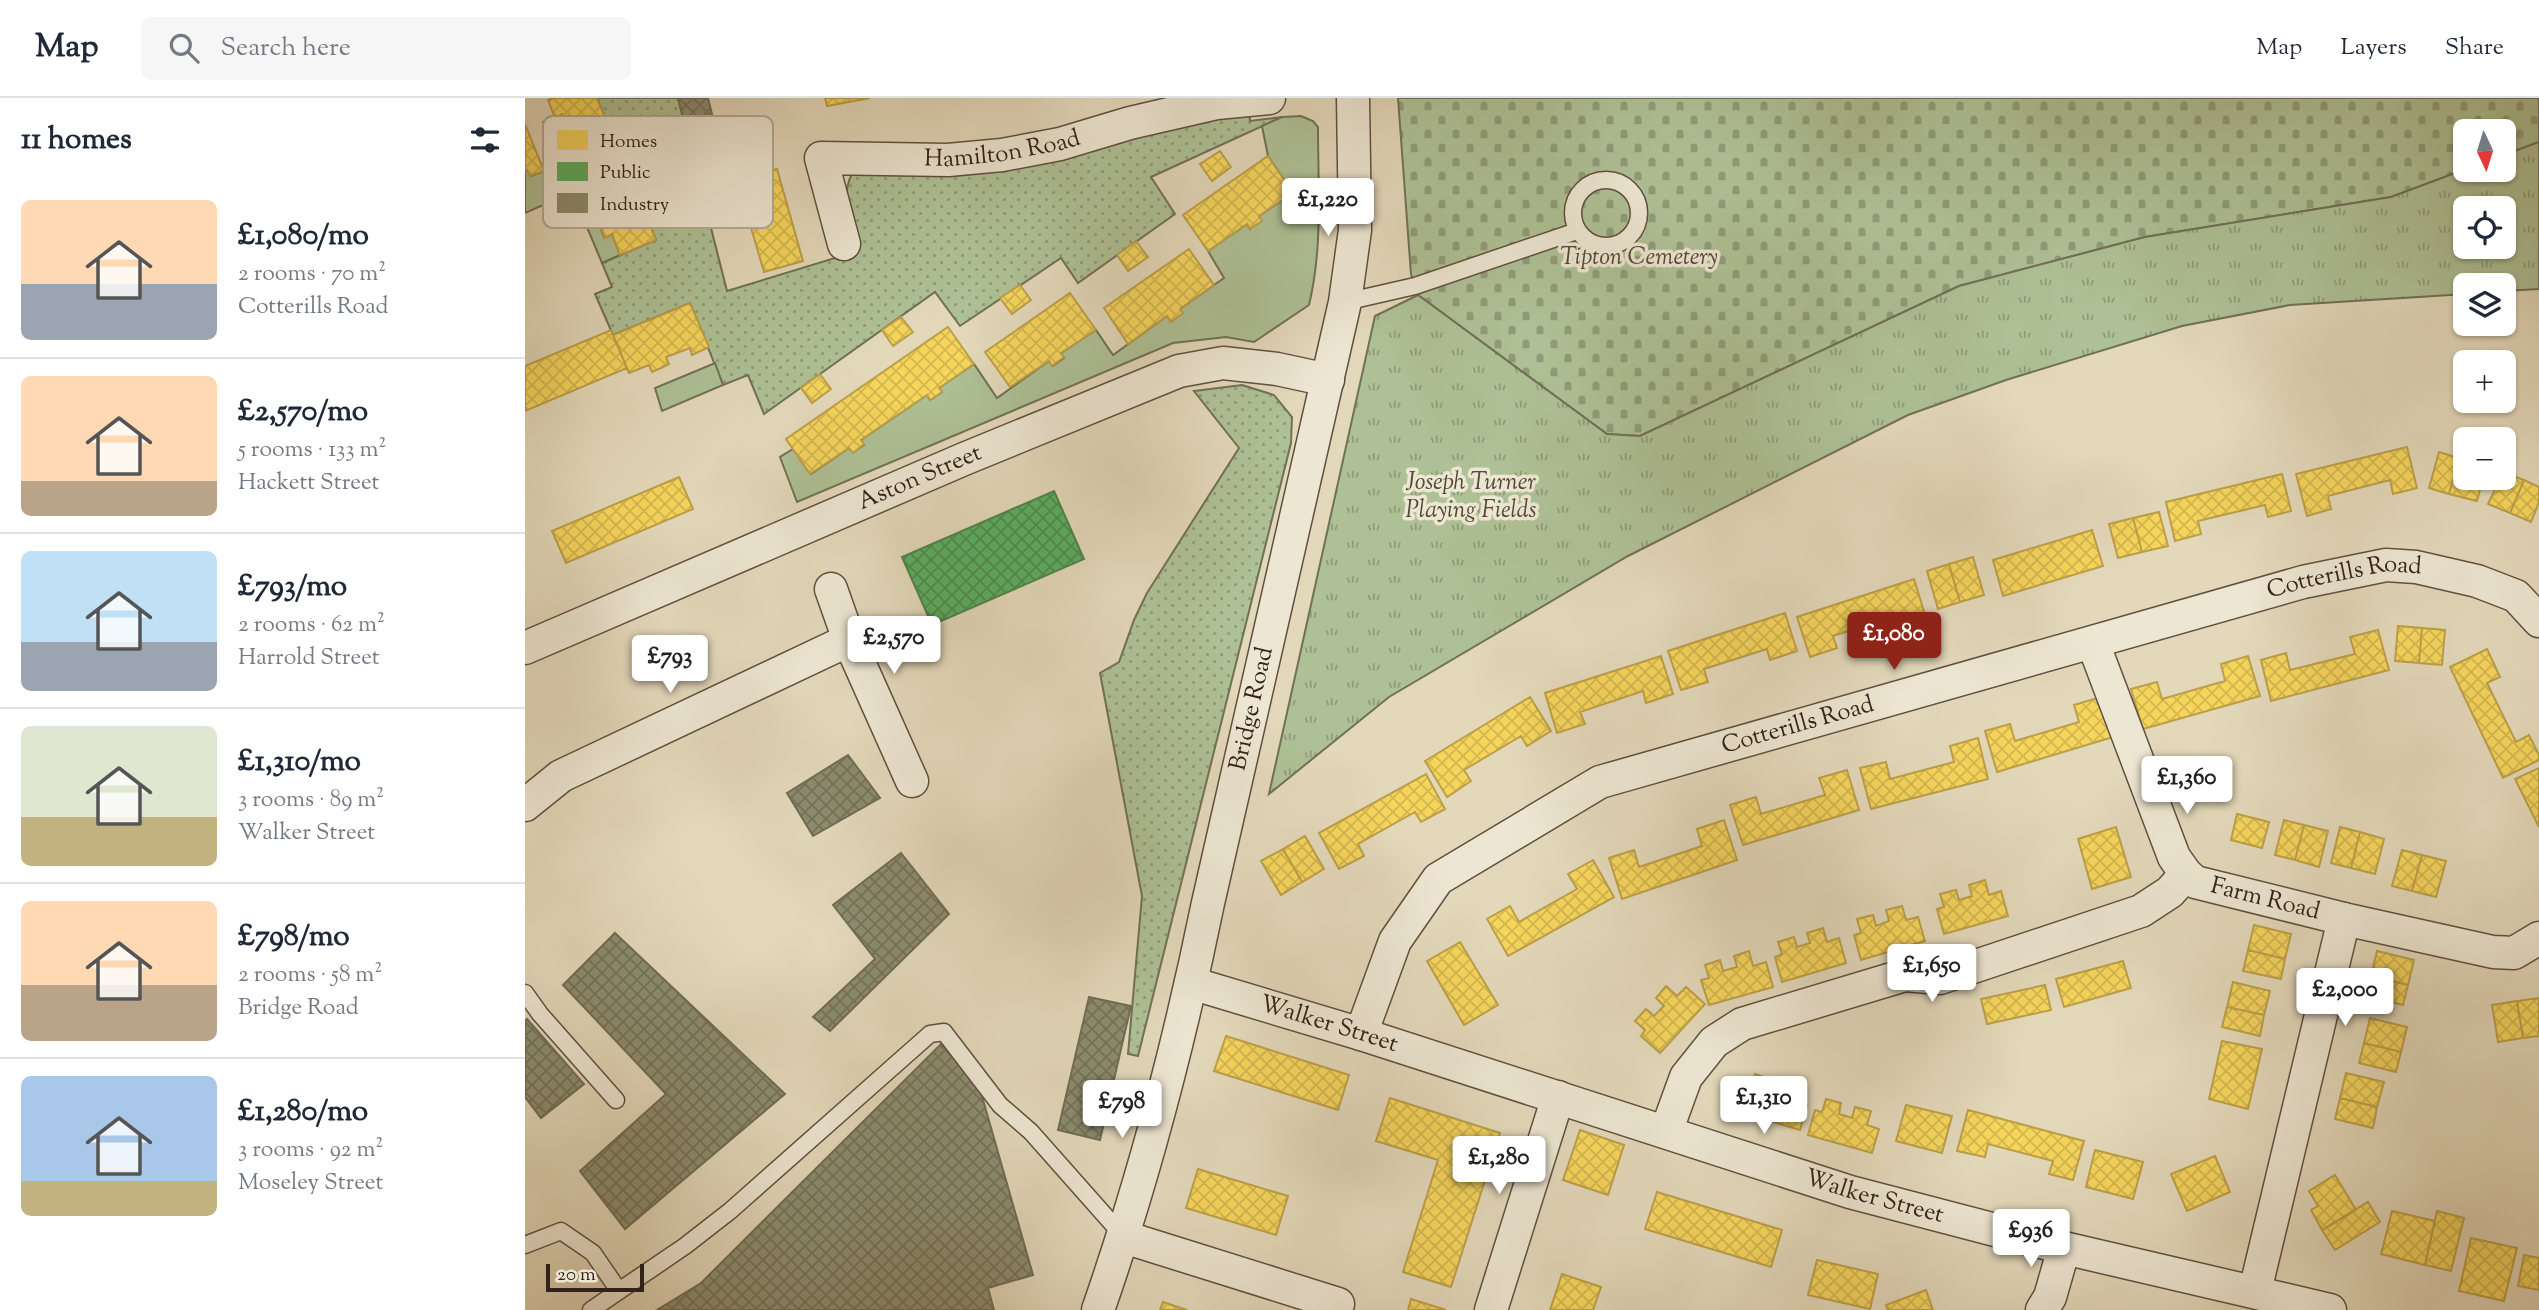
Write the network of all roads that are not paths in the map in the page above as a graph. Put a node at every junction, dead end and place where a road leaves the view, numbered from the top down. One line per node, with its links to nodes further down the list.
1 (1269, 98): 4 (street, Hamilton Road)
2 (1353, 98): 5 (street, Bridge Road)
3 (1577, 231): 3 (lane); 5 (lane)
4 (844, 244)
5 (1345, 302): 6 (street, Bridge Road)
6 (1328, 380): 11 (street, Aston Street); 17 (street, Bridge Road)
7 (831, 589): 9 (street)
8 (2539, 621): 10 (street, Cotterills Road)
9 (849, 640): 12 (street); 13 (street)
10 (2093, 643): 14 (street, Farm Road); 19 (street, Cotterills Road)
11 (525, 648)
12 (912, 781)
13 (525, 805)
14 (2186, 874): 15 (street, Farm Road); 22 (street)
15 (2344, 919): 16 (street, Farm Road); 27 (street, Farm Road)
16 (2539, 938)
17 (1191, 983): 19 (street, Walker Street); 23 (street, Bridge Road)
18 (525, 993): 21 (lane)
19 (1361, 1034): 20 (street, Walker Street)
20 (1557, 1097): 22 (street, Walker Street); 31 (street)
21 (616, 1100)
22 (1666, 1132): 25 (street, Walker Street)
23 (1123, 1237): 26 (lane); 28 (street); 30 (street, Bridge Road)
24 (525, 1245): 26 (lane)
25 (2064, 1248): 27 (street, Walker Street); 32 (street)
26 (619, 1291): 29 (lane)
27 (2255, 1291): 33 (street, Walker Street)
28 (1338, 1304)
29 (591, 1310)
30 (1098, 1310)
31 (1491, 1310)
32 (2042, 1310)
33 (2330, 1310)

